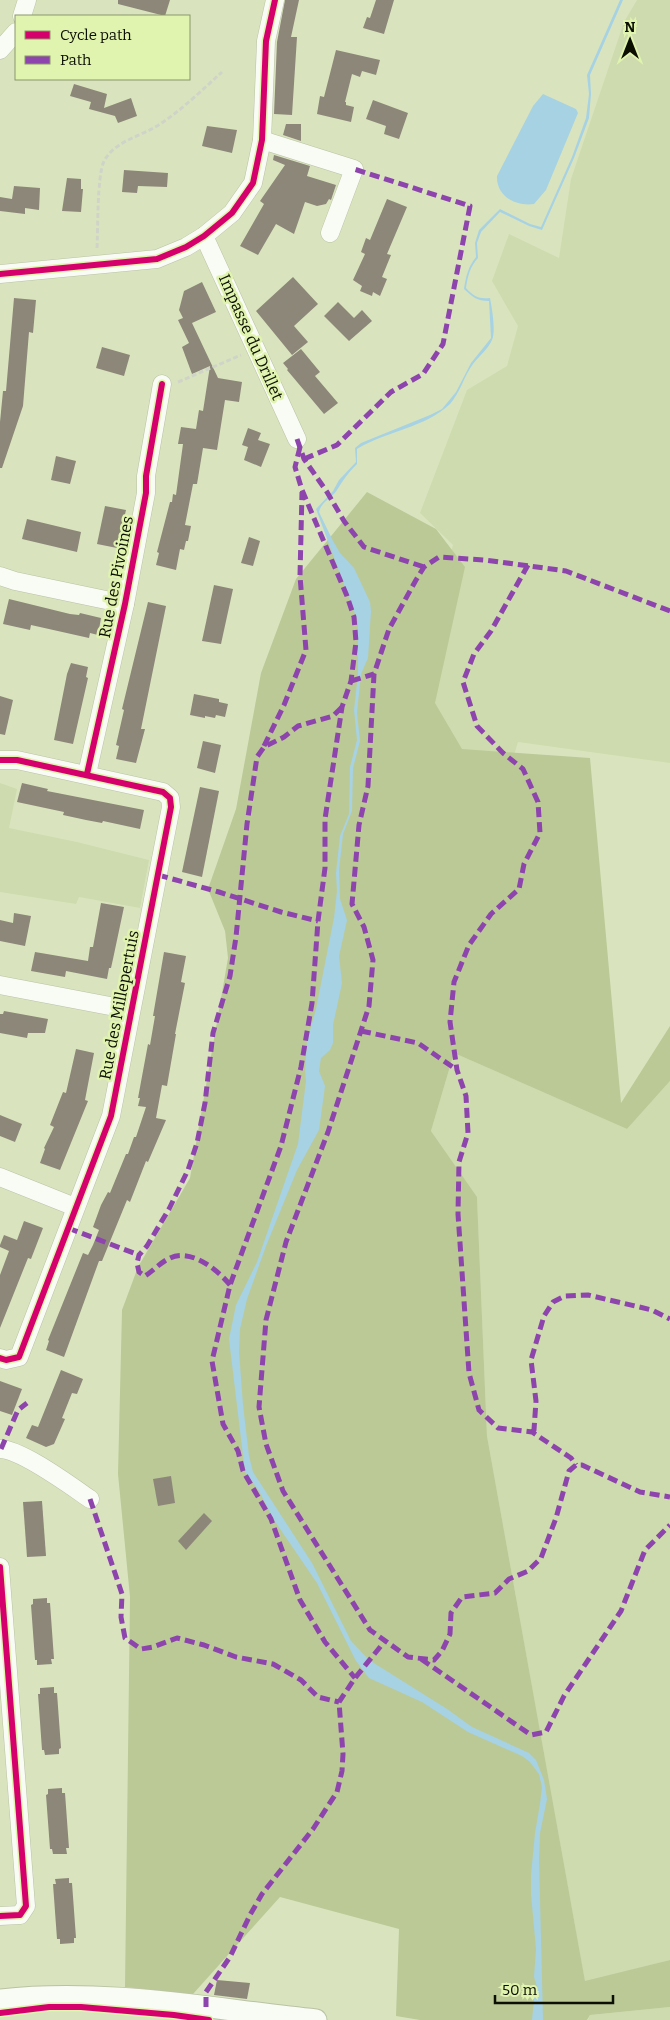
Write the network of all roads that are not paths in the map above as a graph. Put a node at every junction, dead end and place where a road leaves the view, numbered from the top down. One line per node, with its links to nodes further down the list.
1 (27, 0): 3 (street)
2 (275, 0): 6 (street)
3 (22, 15)
4 (15, 33): 5 (street)
5 (0, 50)
6 (262, 140): 7 (street); 8 (street)
7 (330, 233)
8 (204, 236): 9 (street); 11 (street, Impasse du Drillet)
9 (0, 274)
10 (162, 386): 13 (street, Rue des Pivoines)
11 (297, 440)
12 (0, 576): 13 (street)
13 (125, 604): 15 (street, Rue des Pivoines)
14 (0, 760): 15 (street, Rue des Millepertuis)
15 (87, 774): 17 (street, Rue des Millepertuis)
16 (0, 985): 17 (street)
17 (131, 1010): 19 (street, Rue des Millepertuis)
18 (0, 1177): 19 (street)
19 (75, 1207): 20 (street, Rue des Millepertuis)
20 (0, 1358)
21 (0, 1449): 22 (street)
22 (90, 1499)
23 (0, 1567): 24 (street)
24 (3, 1636): 25 (street)
25 (0, 1916)
26 (0, 2000): 27 (street)
27 (244, 2016): 28 (street)
28 (316, 2020)

